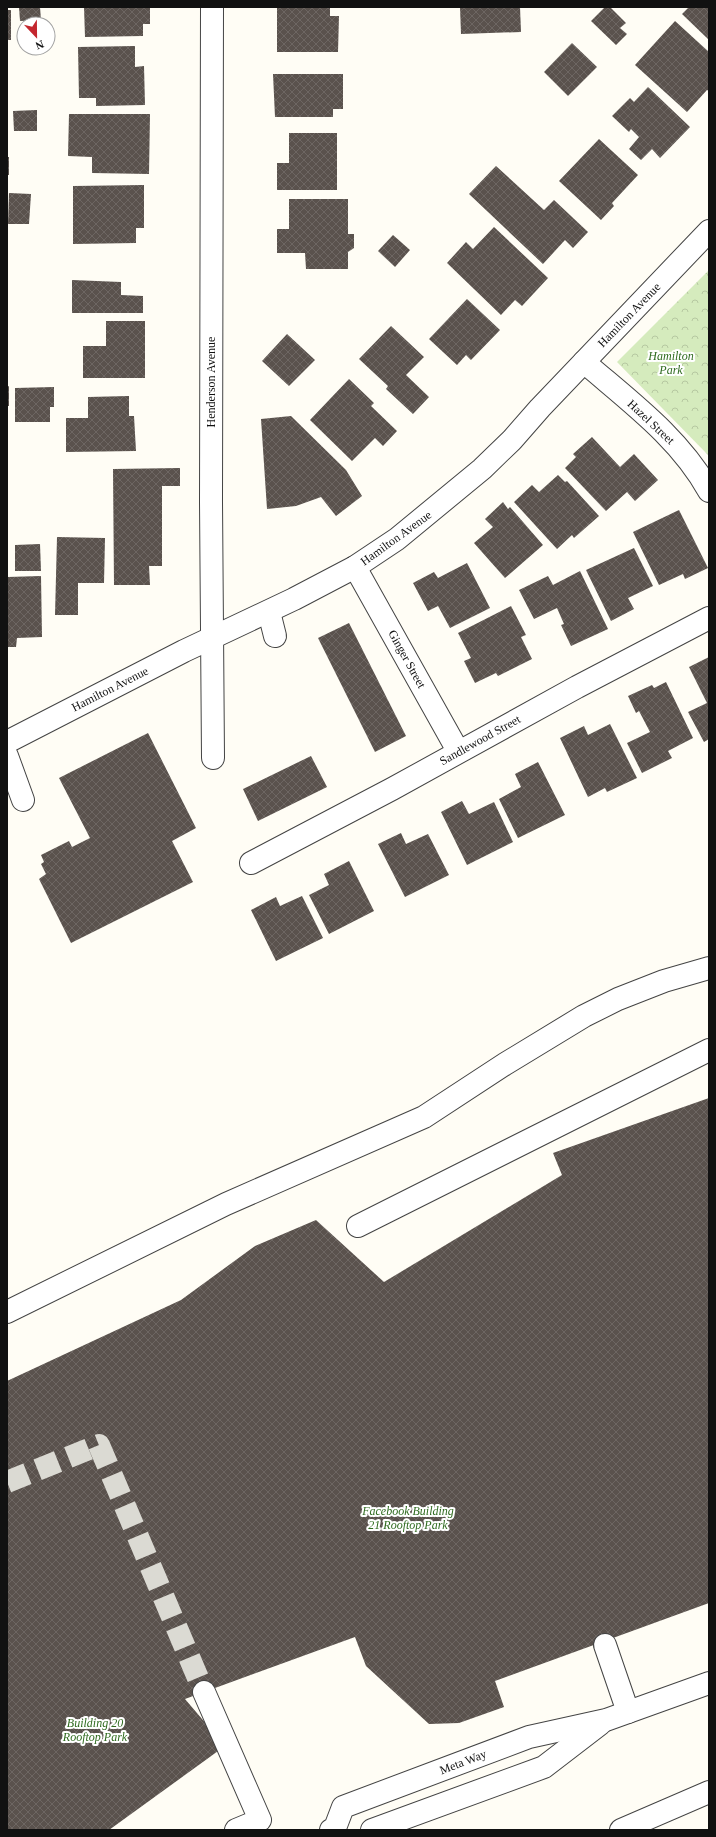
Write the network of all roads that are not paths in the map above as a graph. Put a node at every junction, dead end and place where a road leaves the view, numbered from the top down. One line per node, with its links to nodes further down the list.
1 (212, 7): 9 (street, Henderson Avenue)
2 (709, 231): 3 (street, Hamilton Avenue)
3 (584, 362): 4 (street, Hazel Street); 5 (street, Hamilton Avenue)
4 (709, 491)
5 (355, 567): 6 (street, Hamilton Avenue); 11 (street, Ginger Street)
6 (269, 612): 8 (street); 9 (street, Hamilton Avenue)
7 (709, 618): 11 (street, Sandlewood Street)
8 (275, 636)
9 (212, 637): 10 (street, Hamilton Avenue); 13 (street, Henderson Avenue)
10 (7, 742)
11 (458, 752): 15 (street, Sandlewood Street)
12 (7, 756): 14 (street)
13 (213, 758)
14 (23, 800)
15 (251, 863)
16 (709, 968): 19 (street)
17 (709, 1050): 18 (street)
18 (358, 1226)
19 (7, 1312)
20 (605, 1645): 23 (street)
21 (709, 1683): 23 (street, Meta Way)
22 (204, 1692): 27 (street)
23 (628, 1712): 24 (street, Meta Way)
24 (606, 1720): 26 (street, Meta Way); 28 (street, Meta Way)
25 (709, 1792): 29 (street)
26 (336, 1829)
27 (236, 1830)
28 (372, 1830)
29 (621, 1830)

